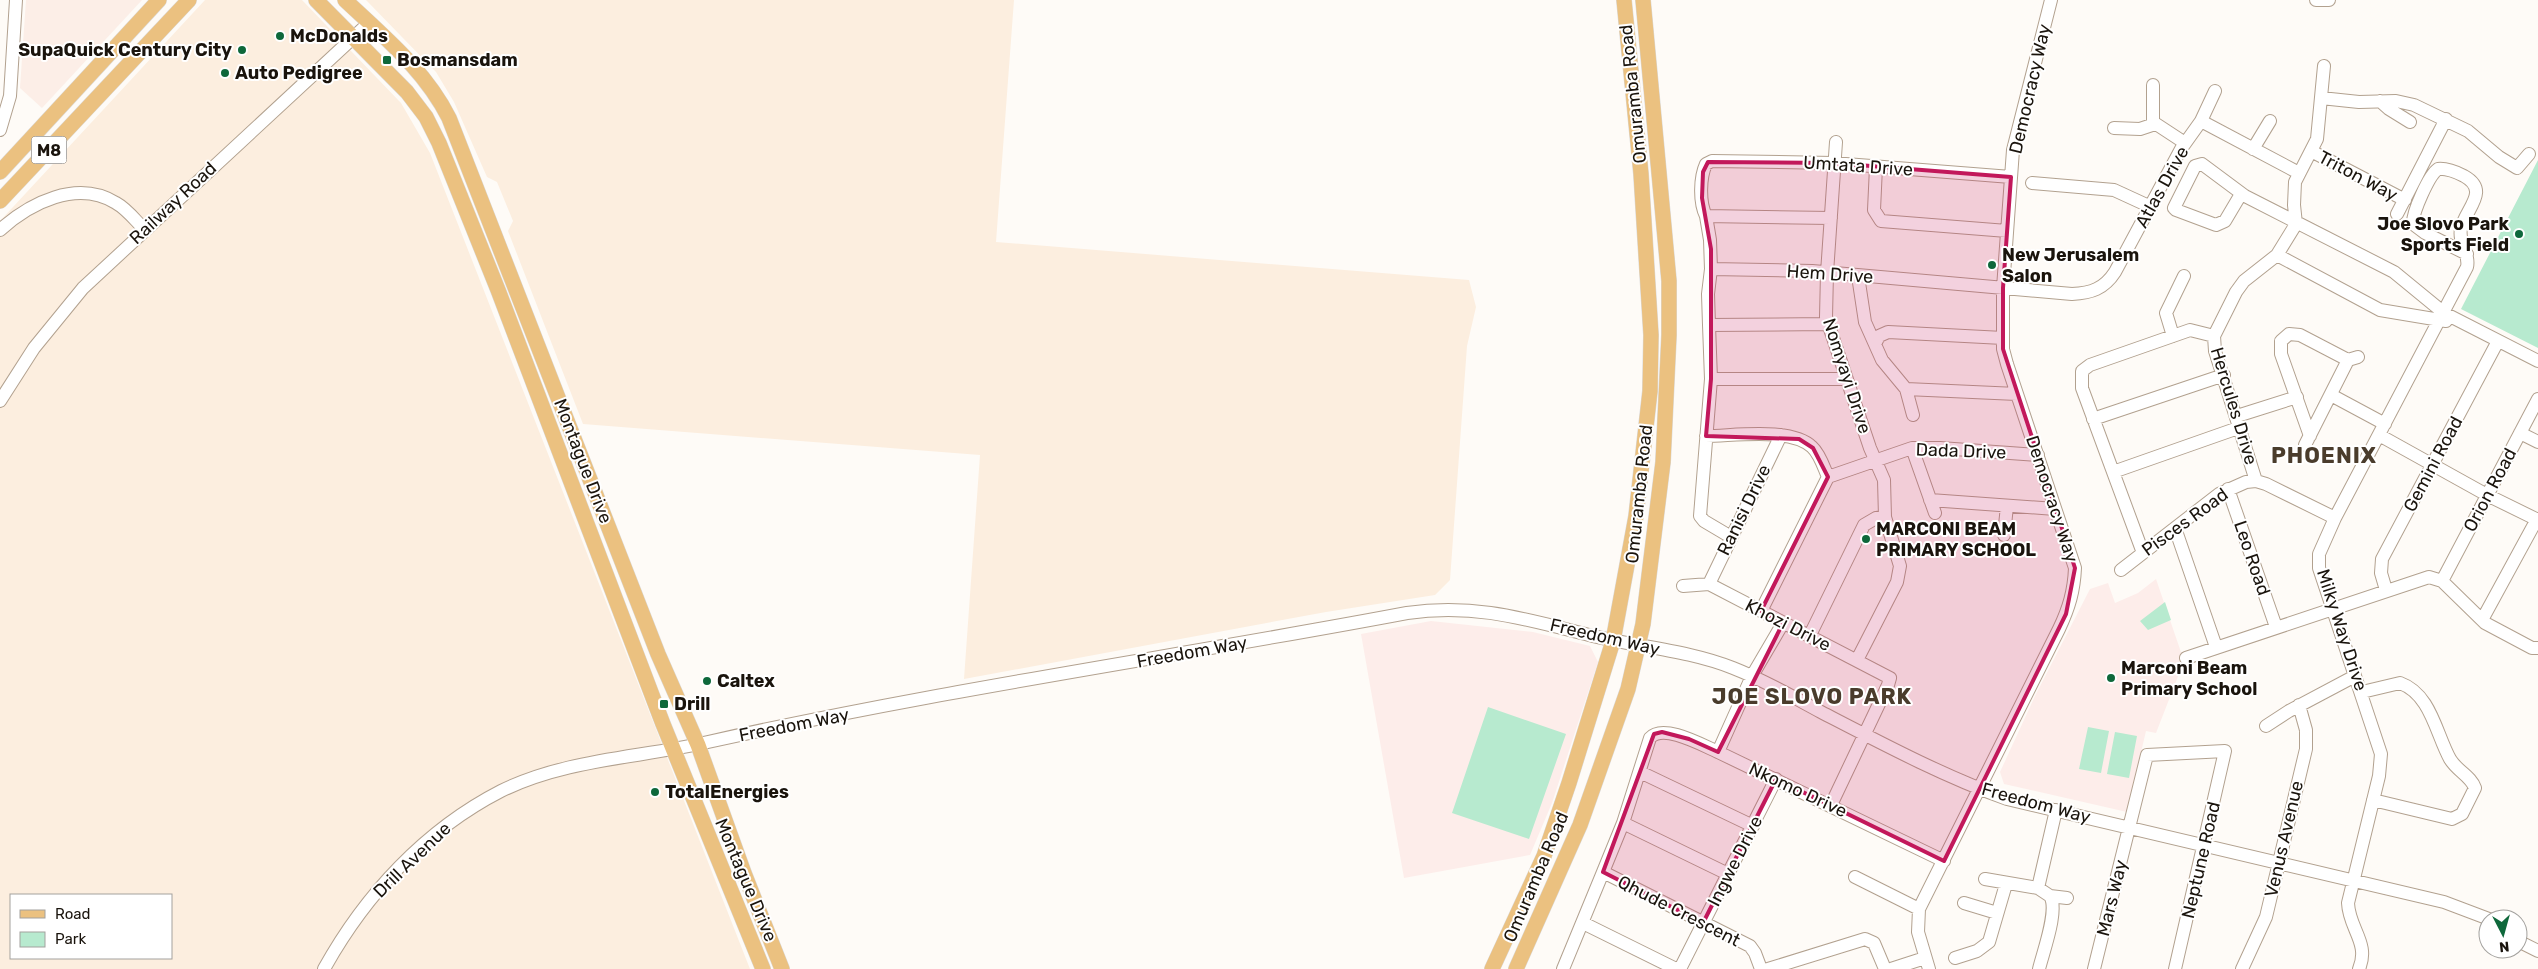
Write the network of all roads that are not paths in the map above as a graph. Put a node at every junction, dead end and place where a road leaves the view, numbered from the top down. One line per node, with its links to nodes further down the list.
1 (16, 0): 26 (street)
2 (159, 0): 34 (main road, M8)
3 (189, 0): 13 (main road, M8)
4 (195, 0): 13 (main road)
5 (316, 0): 14 (main road, Montague Drive)
6 (344, 0): 12 (main road, Montague Drive)
7 (1624, 0): 113 (main road, Omuramba Road)
8 (1643, 0): 114 (main road, Omuramba Road)
9 (2052, 0): 36 (street, Democracy Way)
10 (2316, 0): 11 (street)
11 (2329, 0)
12 (369, 23): 14 (street, Railway Road); 126 (main road, Montague Drive)
13 (164, 28): 40 (main road, M8)
14 (354, 38): 46 (street, Railway Road); 127 (main road, Montague Drive)
15 (2324, 66): 18 (street)
16 (2153, 85): 24 (street)
17 (2215, 92): 21 (street, Atlas Drive)
18 (2321, 98): 19 (street); 30 (street)
19 (2380, 101): 20 (street); 23 (street)
20 (2446, 119): 31 (street); 39 (street, Triton Way)
21 (2201, 121): 28 (street, Atlas Drive); 29 (street)
22 (2270, 121): 29 (street)
23 (2410, 122)
24 (2155, 124): 25 (street); 28 (street)
25 (2114, 128)
26 (0, 130)
27 (1836, 142): 32 (street, Nomyayi Drive)
28 (2185, 143): 41 (street, Atlas Drive)
29 (2254, 149): 35 (street)
30 (2311, 151): 35 (street); 39 (street, Triton Way)
31 (2528, 154)
32 (1833, 163): 33 (street, Umtata Drive); 43 (street, Umtata Drive); 44 (street, Nomyayi Drive)
33 (1876, 167): 36 (street, Umtata Drive); 48 (street)
34 (0, 172)
35 (2299, 173): 45 (street)
36 (2011, 177): 48 (street, Democracy Way)
37 (2032, 183): 41 (street)
38 (2241, 194): 38 (street); 45 (street)
39 (2404, 200): 42 (street, Triton Way)
40 (0, 202)
41 (2151, 207): 55 (street, Atlas Drive)
42 (2397, 214)
43 (1706, 216): 44 (street); 51 (street)
44 (1831, 218): 52 (street, Nomyayi Drive)
45 (2296, 224): 50 (street, Hercules Drive); 56 (street)
46 (144, 229): 47 (street); 73 (street, Railway Road)
47 (0, 230)
48 (2006, 231): 55 (street, Democracy Way)
49 (2466, 254): 49 (street, Milky Way Drive); 56 (street, Milky Way Drive)
50 (2277, 255): 56 (street); 60 (street, Hercules Drive)
51 (1711, 269): 52 (street, Hem Drive); 58 (street)
52 (1826, 273): 53 (street, Hem Drive); 57 (street, Nomyayi Drive)
53 (1858, 276): 55 (street, Hem Drive); 63 (street)
54 (2184, 276): 59 (street)
55 (2003, 288): 61 (street, Democracy Way)
56 (2442, 317): 62 (street); 77 (street, Milky Way Drive)
57 (1828, 324): 58 (street); 67 (street, Nomyayi Drive)
58 (1710, 325): 66 (street)
59 (2173, 336): 60 (street); 75 (street)
60 (2214, 336): 65 (street, Hercules Drive)
61 (2003, 338): 63 (street); 69 (street, Democracy Way)
62 (2498, 341): 64 (street); 85 (street, Gemini Road)
63 (1875, 344): 68 (street)
64 (2538, 361)
65 (2224, 375): 75 (street); 76 (street, Hercules Drive)
66 (1711, 379): 67 (street); 80 (street)
67 (1846, 379): 84 (street, Nomyayi Drive)
68 (1906, 389): 69 (street); 74 (street)
69 (2017, 394): 83 (street, Democracy Way)
70 (2331, 395): 71 (street); 71 (street); 77 (street)
71 (2297, 397): 76 (street)
72 (2538, 399): 78 (street, Orion Road)
73 (0, 401)
74 (1913, 415)
75 (2093, 419): 86 (street)
76 (2239, 422): 86 (street); 88 (street, Hercules Drive)
77 (2382, 430): 85 (street); 96 (street, Milky Way Drive)
78 (2520, 433): 81 (street); 90 (street, Orion Road)
79 (1781, 435): 80 (street); 87 (street); 100 (street, Ranisi Drive)
80 (1706, 436): 100 (street)
81 (2538, 442)
82 (1912, 448): 83 (street, Dada Drive); 84 (street, Dada Drive); 91 (street)
83 (2038, 455): 93 (street, Democracy Way)
84 (1877, 459): 87 (street, Dada Drive); 95 (street, Nomyayi Drive)
85 (2432, 465): 90 (street); 106 (street, Gemini Road)
86 (2113, 472): 101 (street)
87 (1828, 477): 108 (street)
88 (2256, 481): 89 (street, Pisces Road); 96 (street)
89 (2228, 488): 98 (street, Pisces Road); 111 (street, Leo Road)
90 (2487, 495): 97 (street); 103 (street, Orion Road)
91 (1930, 500): 92 (street); 94 (street)
92 (2007, 506): 93 (street); 99 (street)
93 (2055, 509): 132 (street, Democracy Way)
94 (1935, 512)
95 (1885, 517): 112 (street); 118 (street, Nomyayi Drive)
96 (2335, 518): 107 (street, Milky Way Drive)
97 (2537, 519): 109 (street)
98 (2175, 528): 101 (street, Pisces Road); 115 (street)
99 (2004, 535)
100 (1732, 537): 104 (street, Ranisi Drive)
101 (2143, 553): 102 (street, Pisces Road)
102 (2121, 570)
103 (2442, 581): 106 (street); 109 (street)
104 (1709, 584): 105 (street); 108 (street, Khozi Drive)
105 (1682, 586)
106 (2386, 590): 107 (street)
107 (2333, 608): 111 (street); 120 (street, Milky Way Drive)
108 (1761, 611): 110 (street, Khozi Drive)
109 (2482, 620): 116 (street)
110 (1783, 623): 112 (street, Khozi Drive); 119 (street)
111 (2276, 627): 115 (street)
112 (1810, 635): 118 (street, Khozi Drive)
113 (1613, 641): 114 (street, Freedom Way); 126 (street, Freedom Way); 162 (main road, Omuramba Road)
114 (1639, 646): 119 (street, Freedom Way); 163 (main road, Omuramba Road)
115 (2216, 647): 117 (street)
116 (2535, 648)
117 (2186, 658)
118 (1857, 660): 124 (street, Khozi Drive)
119 (1752, 676): 124 (street, Freedom Way); 129 (street)
120 (2355, 676): 121 (street, Milky Way Drive); 122 (street)
121 (2362, 692): 133 (street, Milky Way Drive); 133 (street)
122 (2299, 705): 123 (street); 141 (street, Venus Avenue)
123 (2266, 726)
124 (1864, 734): 132 (street, Freedom Way); 134 (street)
125 (1650, 738): 129 (street, Nkomo Drive); 130 (street, Qhude Crescent)
126 (698, 744): 127 (street, Freedom Way); 161 (main road, Montague Drive)
127 (674, 750): 159 (street, Drill Avenue); 160 (main road, Montague Drive)
128 (2225, 751): 138 (street, Mars Way); 139 (street, Neptune Road)
129 (1718, 752): 131 (street, Nkomo Drive)
130 (1640, 772): 136 (street, Qhude Crescent); 137 (street)
131 (1776, 779): 134 (street, Nkomo Drive); 137 (street, Ingwe Drive)
132 (1978, 788): 135 (street, Freedom Way); 140 (street, Democracy Way)
133 (2373, 800): 146 (street, Milky Way Drive)
134 (1831, 805): 140 (street, Nkomo Drive)
135 (2056, 810): 138 (street, Freedom Way); 148 (street)
136 (1623, 823): 142 (street, Qhude Crescent); 143 (street)
137 (1752, 826): 143 (street, Ingwe Drive)
138 (2129, 828): 139 (street, Freedom Way); 172 (street, Mars Way)
139 (2204, 846): 141 (street, Freedom Way); 173 (street, Neptune Road)
140 (1944, 861): 152 (street, Democracy Way)
141 (2279, 863): 146 (street, Freedom Way); 174 (street, Venus Avenue)
142 (1603, 872): 155 (street); 156 (street, Qhude Crescent)
143 (1728, 874): 156 (street, Ingwe Drive)
144 (1855, 877): 152 (street)
145 (1985, 878): 147 (street)
146 (2352, 881): 154 (street, Freedom Way); 175 (street, Milky Way Drive)
147 (2006, 884): 148 (street); 153 (street)
148 (2038, 888): 149 (street)
149 (2050, 896): 150 (street); 171 (street)
150 (2067, 898)
151 (1964, 903): 153 (street)
152 (1919, 909): 158 (street, Democracy Way)
153 (1997, 913): 157 (street)
154 (2478, 917)
155 (1583, 923): 164 (street); 165 (street)
156 (1703, 923): 166 (street, Ingwe Drive); 167 (street, Qhude Crescent)
157 (1956, 958)
158 (1927, 964): 170 (street)
159 (324, 969)
160 (763, 969)
161 (782, 969)
162 (1492, 969)
163 (1516, 969)
164 (1563, 969)
165 (1676, 969)
166 (1680, 969)
167 (1761, 969)
168 (1768, 969): 169 (street)
169 (1885, 969)
170 (1892, 969)
171 (2039, 969)
172 (2094, 969)
173 (2175, 969)
174 (2242, 969)
175 (2359, 969)

